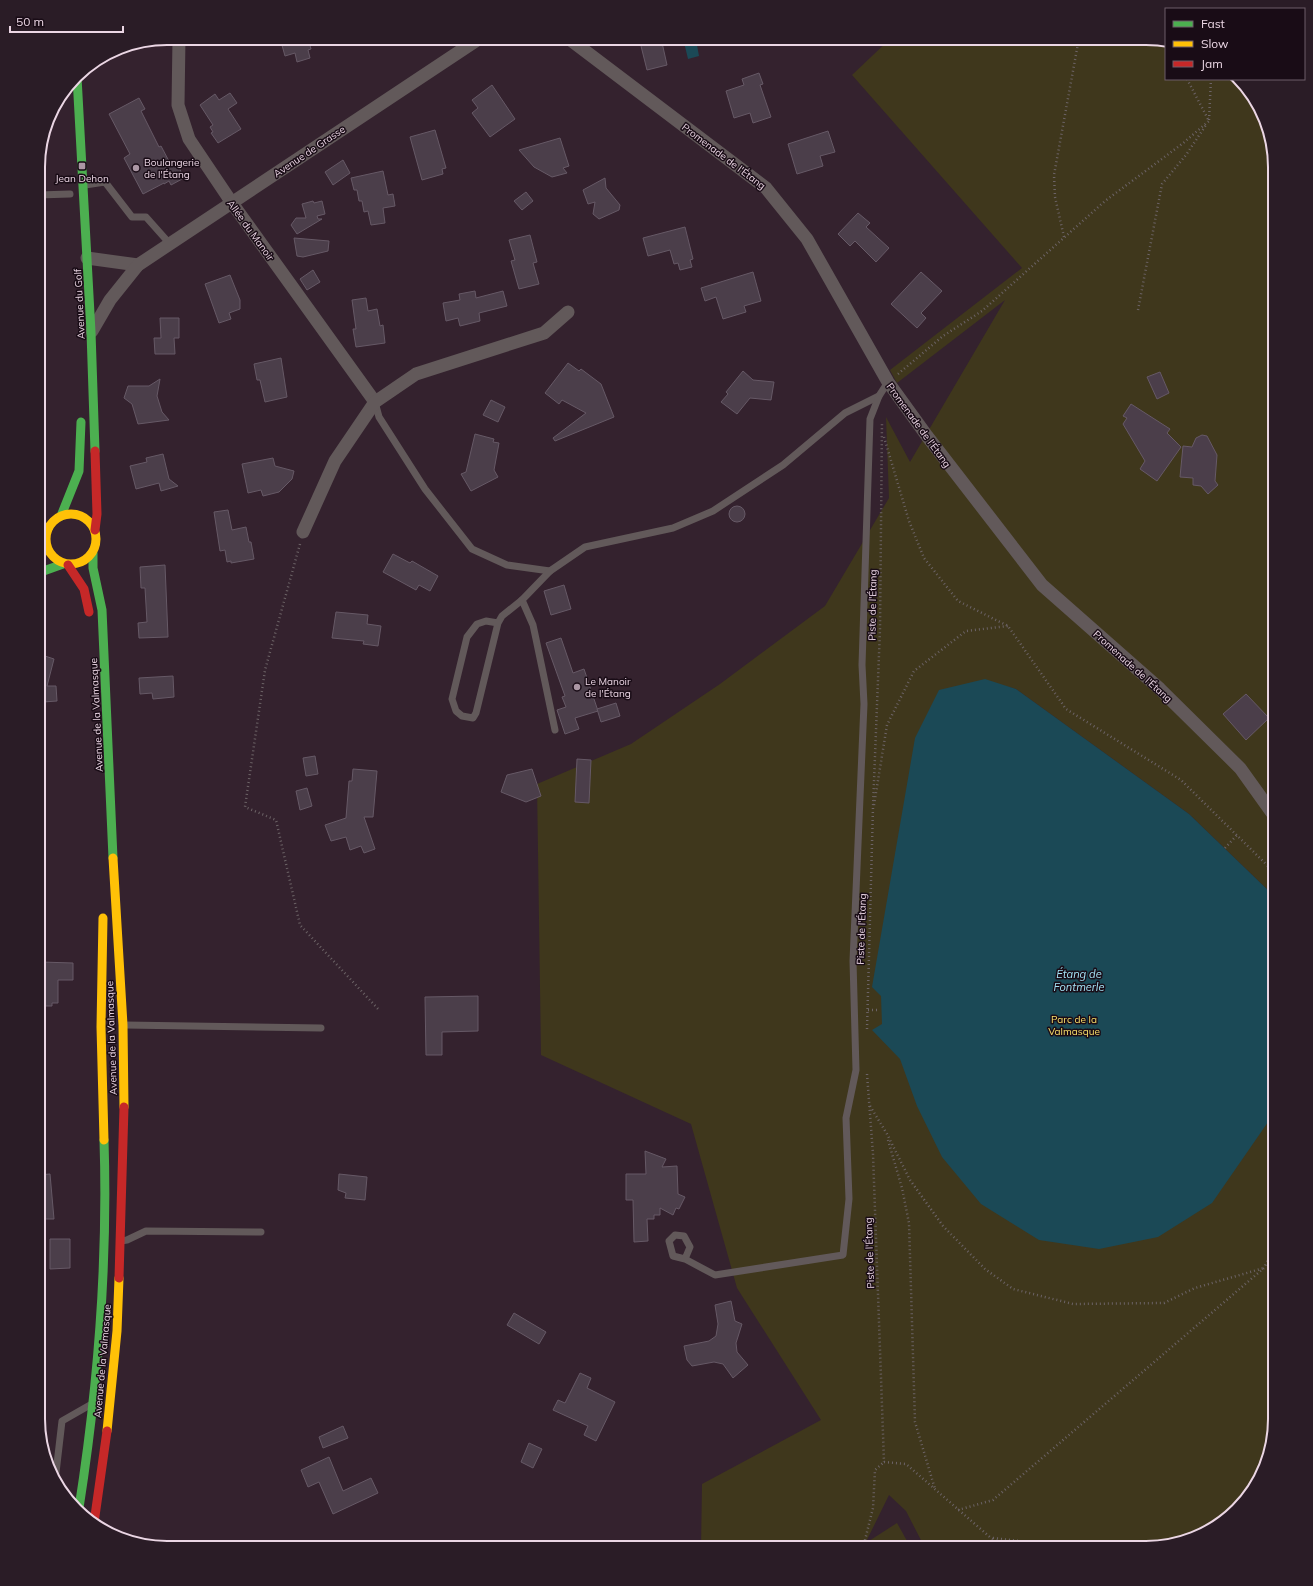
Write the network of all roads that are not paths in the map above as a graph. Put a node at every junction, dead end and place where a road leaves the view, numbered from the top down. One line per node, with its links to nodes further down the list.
1 (179, 45): 8 (street, Allée du Manoir)
2 (469, 45): 8 (street, Avenue de Grasse)
3 (577, 45): 15 (street, Promenade de l'Étang)
4 (77, 85): 5 (main road, Avenue du Golf)
5 (83, 186): 9 (lane); 10 (main road, Avenue du Golf)
6 (70, 194): 7 (lane)
7 (45, 195)
8 (232, 203): 9 (street, Avenue de Grasse); 17 (street, Allée du Manoir)
9 (170, 244): 11 (street, Avenue de Grasse)
10 (87, 258): 11 (street); 12 (main road); 14 (main road, Avenue du Golf)
11 (138, 265): 14 (street, Avenue de Grasse)
12 (78, 285)
13 (568, 312): 17 (street)
14 (91, 332): 21 (main road, Avenue du Golf)
15 (888, 382): 16 (lane); 32 (street, Promenade de l'Étang)
16 (879, 396): 27 (lane); 38 (lane)
17 (375, 402): 22 (street); 27 (lane)
18 (81, 415): 19 (main road)
19 (61, 516): 20 (main road); 21 (main road)
20 (49, 527): 23 (main road); 25 (main road)
21 (95, 530): 24 (main road)
22 (303, 532)
23 (45, 533)
24 (93, 553): 25 (main road); 34 (main road, Avenue de la Valmasque)
25 (66, 564): 26 (main road); 29 (main road)
26 (45, 571)
27 (550, 571): 28 (lane)
28 (522, 600): 30 (lane); 31 (lane)
29 (89, 619)
30 (498, 623): 30 (lane)
31 (555, 730)
32 (1268, 807)
33 (102, 910): 34 (main road, Avenue de la Valmasque)
34 (112, 1025): 35 (lane); 37 (main road, Avenue de la Valmasque); 39 (main road, Avenue de la Valmasque)
35 (321, 1028)
36 (261, 1232): 37 (lane)
37 (121, 1241): 42 (main road, Avenue de la Valmasque)
38 (685, 1259)
39 (94, 1404): 40 (lane); 41 (main road, Avenue de la Valmasque)
40 (56, 1471)
41 (80, 1504)
42 (95, 1517)

